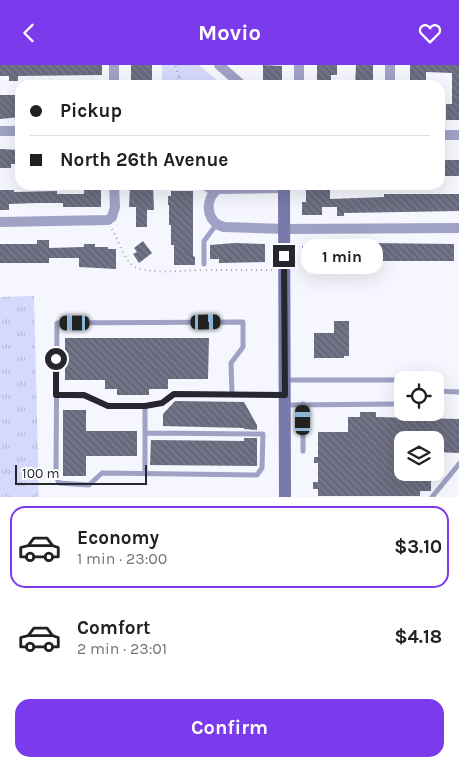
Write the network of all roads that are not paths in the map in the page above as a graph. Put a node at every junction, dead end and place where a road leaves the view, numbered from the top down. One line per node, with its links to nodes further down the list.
1 (114, 65): 5 (street)
2 (219, 65): 6 (street)
3 (298, 65): 7 (street)
4 (390, 65): 8 (street)
5 (114, 80)
6 (236, 80)
7 (299, 80)
8 (390, 80)
9 (0, 131): 10 (street)
10 (15, 131)
11 (445, 135): 12 (street)
12 (459, 135)
13 (114, 190): 18 (street)
14 (207, 190): 17 (lane)
15 (219, 190): 17 (street)
16 (284, 190): 21 (street)
17 (212, 194): 19 (street)
18 (0, 222)
19 (216, 225): 21 (street); 22 (lane)
20 (459, 228): 21 (street)
21 (285, 229): 23 (street)
22 (204, 264)
23 (285, 380): 24 (lane); 29 (street)
24 (394, 380)
25 (444, 391): 26 (lane)
26 (459, 392)
27 (56, 395): 28 (lane); 32 (lane); 36 (lane)
28 (232, 395): 29 (lane); 32 (lane)
29 (285, 400): 30 (lane); 37 (street)
30 (303, 404): 31 (lane); 34 (lane)
31 (394, 404)
32 (145, 406): 33 (lane)
33 (145, 433): 36 (lane); 36 (lane)
34 (303, 451)
35 (459, 464): 38 (lane)
36 (145, 474)
37 (285, 497)
38 (432, 497)

